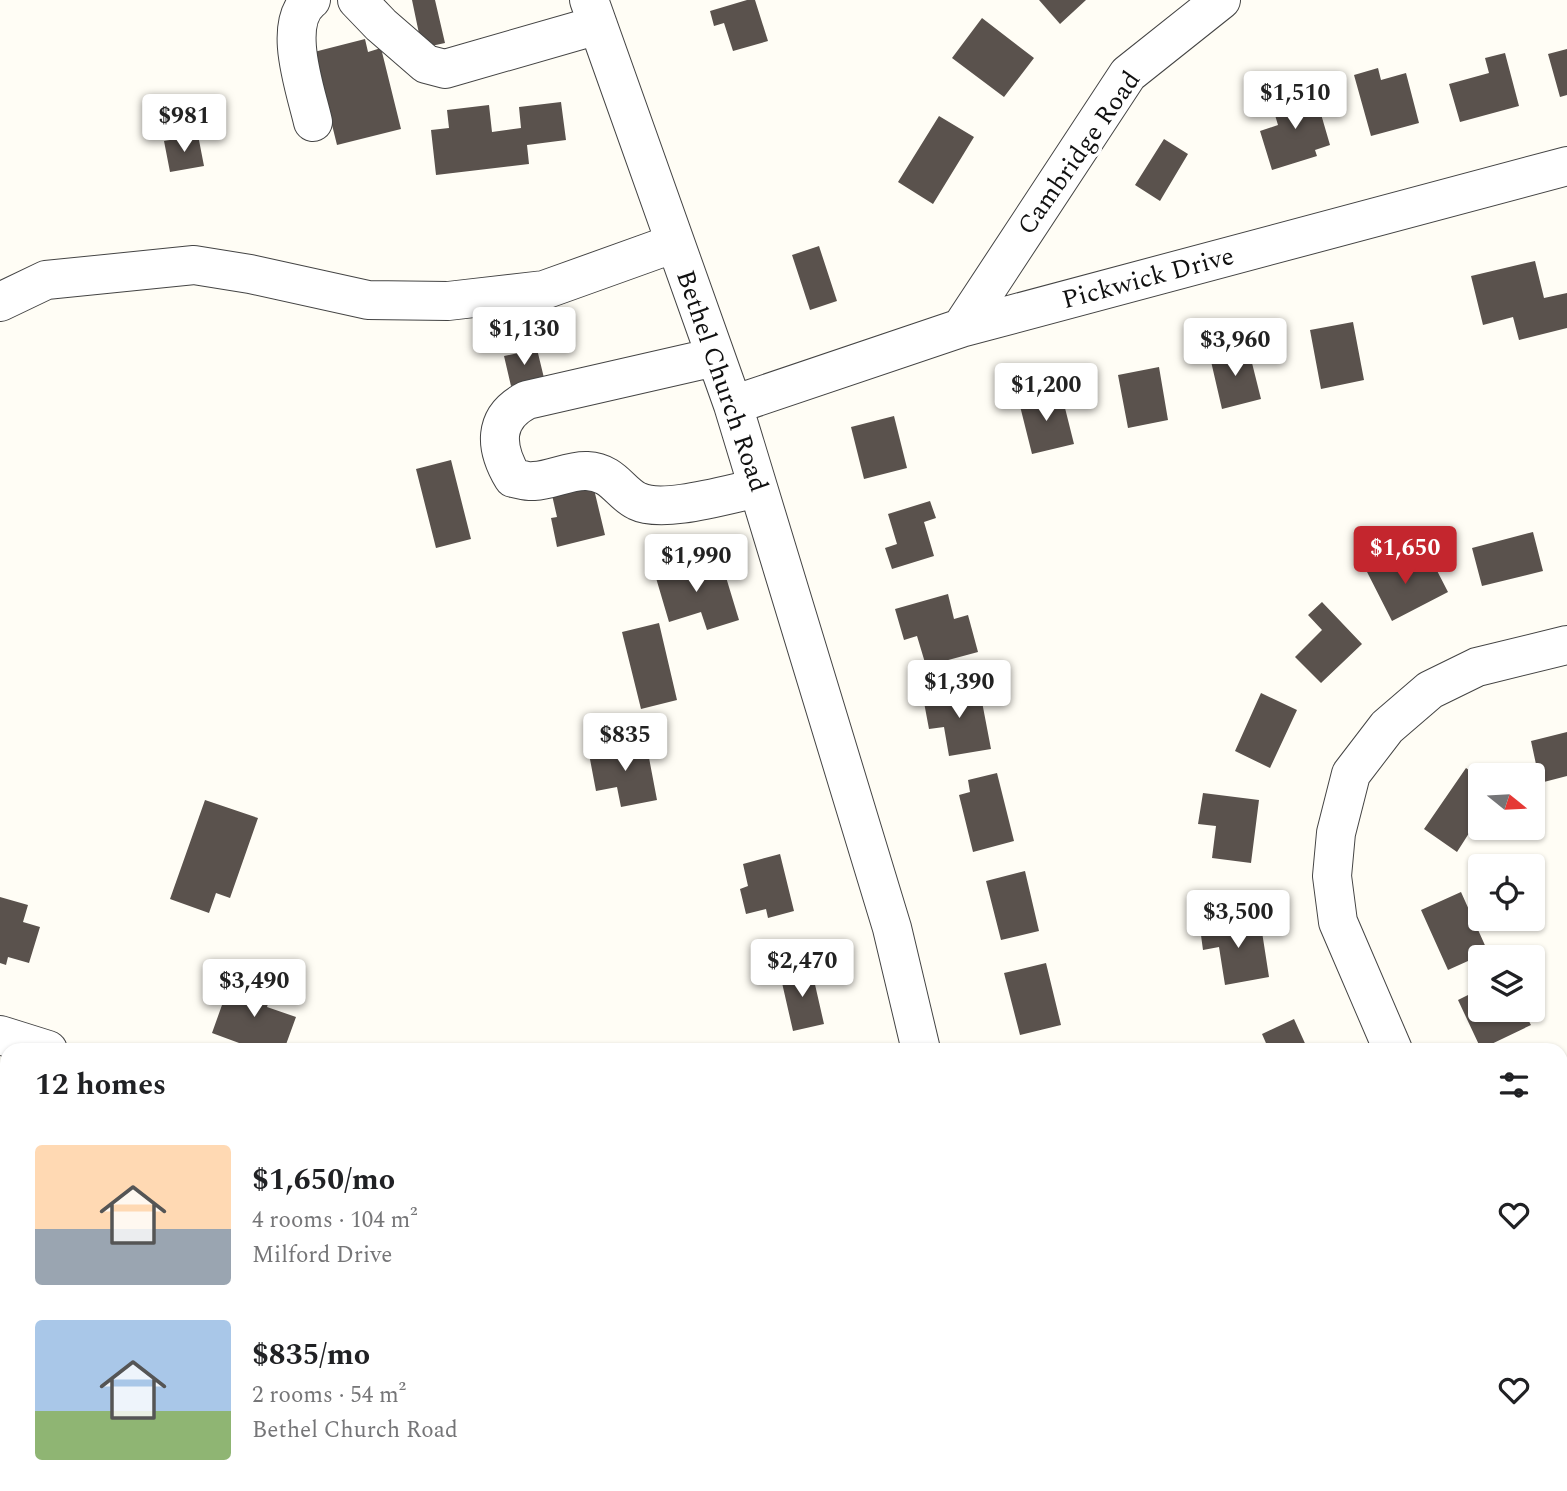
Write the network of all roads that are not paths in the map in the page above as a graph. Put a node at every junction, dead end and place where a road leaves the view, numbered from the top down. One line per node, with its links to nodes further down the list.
1 (311, 0): 5 (street)
2 (357, 0): 4 (street)
3 (1221, 0): 9 (street, Cambridge Road)
4 (593, 13): 7 (street, Bethel Church Road)
5 (313, 122)
6 (1567, 166): 9 (street, Pickwick Drive)
7 (675, 243): 8 (street); 10 (street, Bethel Church Road)
8 (0, 302)
9 (961, 328): 11 (street, Pickwick Drive)
10 (715, 357): 11 (street, Bethel Church Road); 12 (street)
11 (733, 405): 12 (street, Bethel Church Road)
12 (758, 488): 16 (street, Bethel Church Road)
13 (1567, 645): 17 (street)
14 (0, 1035): 15 (street)
15 (26, 1043)
16 (919, 1043)
17 (1391, 1043)

